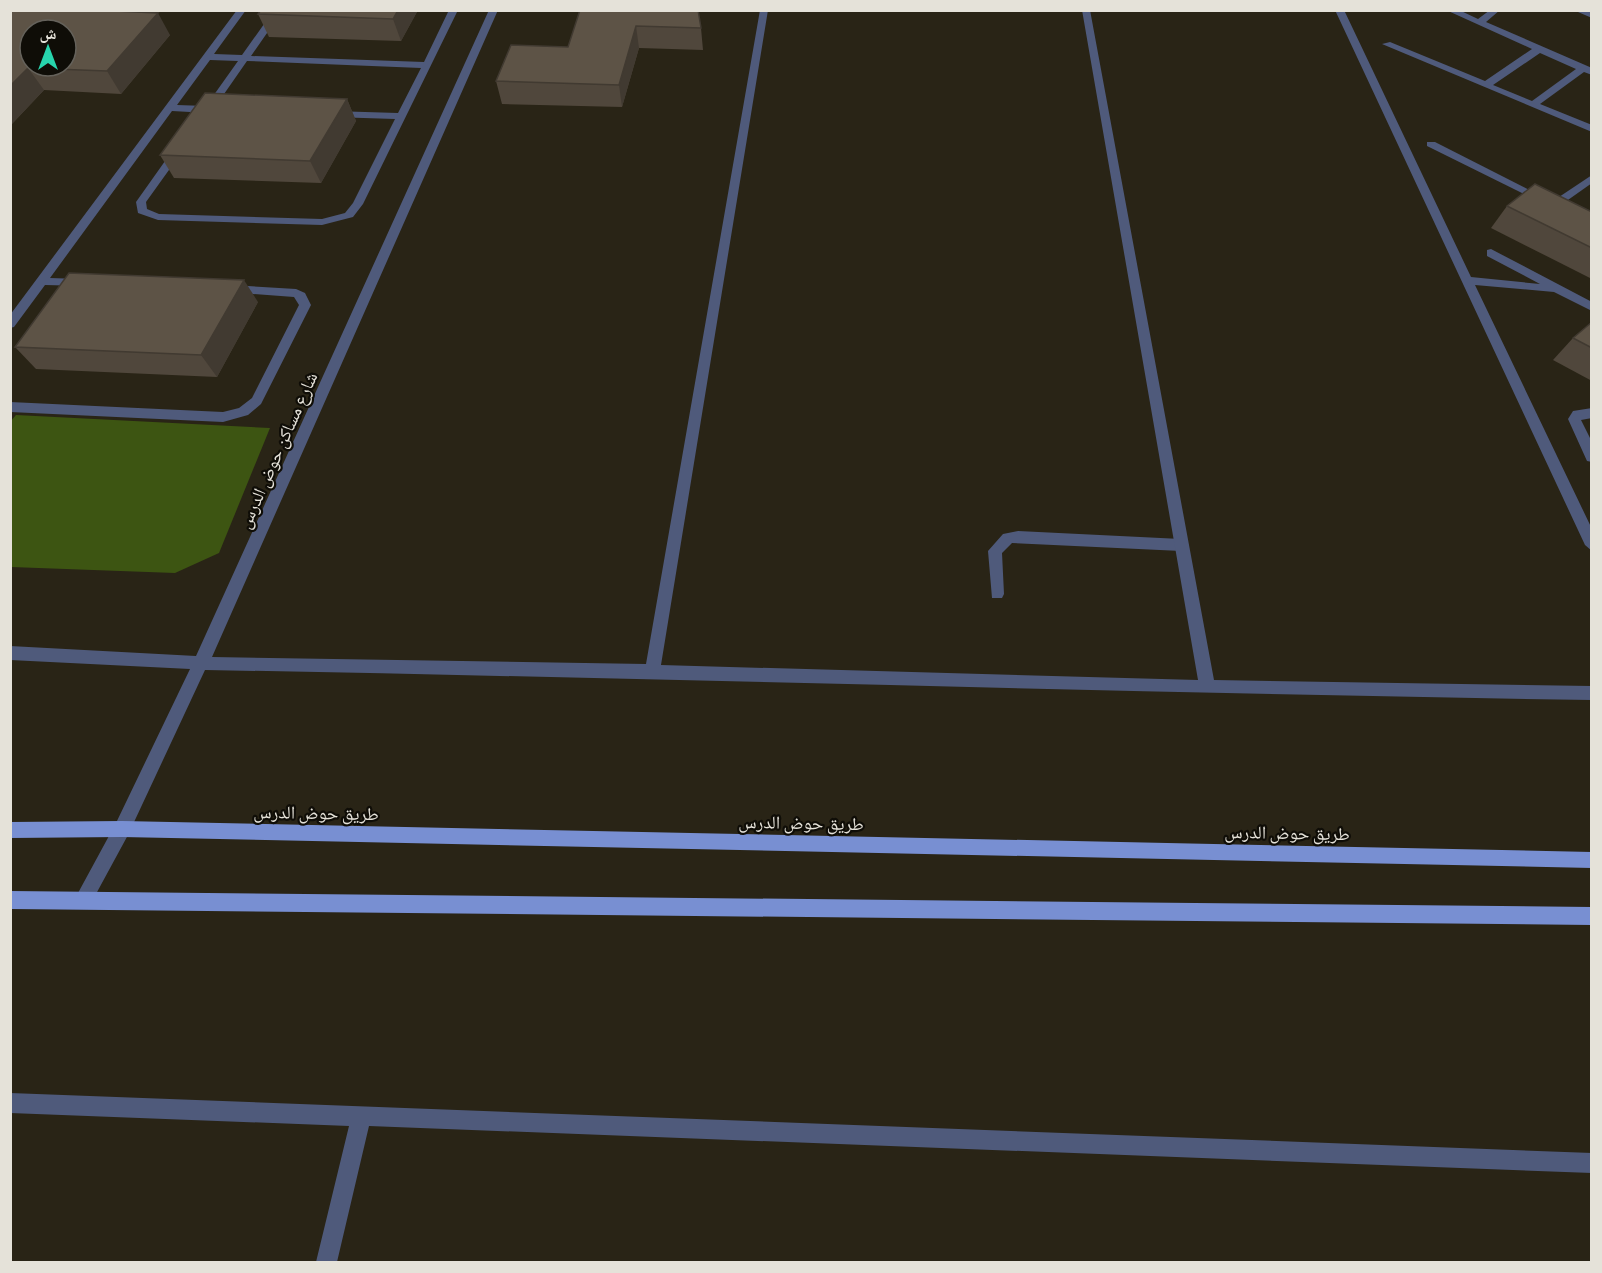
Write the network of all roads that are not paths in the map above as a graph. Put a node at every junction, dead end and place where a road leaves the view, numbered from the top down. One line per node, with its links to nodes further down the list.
1 (242, 10): 15 (street)
2 (279, 10): 16 (street)
3 (454, 10): 17 (street)
4 (494, 10): 45 (street, شارع مساكن حوض الدرس)
5 (764, 10): 46 (street)
6 (1086, 10): 41 (street)
7 (1339, 10): 31 (street)
8 (1450, 10): 12 (street)
9 (1496, 10): 12 (street)
10 (1581, 10): 11 (street)
11 (1592, 15)
12 (1479, 23): 14 (street)
13 (1387, 44): 19 (street)
14 (1539, 49): 18 (street); 19 (street)
15 (208, 57): 16 (street); 21 (street)
16 (245, 58): 17 (street); 24 (street)
17 (427, 65): 25 (street)
18 (1587, 70): 20 (street)
19 (1486, 85): 20 (street)
20 (1532, 105): 26 (street)
21 (169, 108): 24 (street); 32 (street)
22 (220, 110): 24 (street)
23 (322, 113): 25 (street)
24 (205, 114)
25 (401, 116): 27 (street)
26 (1592, 129)
27 (183, 144)
28 (1431, 144): 29 (street)
29 (1592, 178)
30 (1491, 253): 35 (street)
31 (1467, 280): 35 (street); 42 (street)
32 (42, 281): 33 (street); 37 (street)
33 (89, 283)
34 (219, 289): 38 (street)
35 (1560, 290): 36 (street)
36 (1592, 307)
37 (10, 324)
38 (10, 407)
39 (1592, 413): 40 (street)
40 (1592, 457)
41 (1181, 544): 43 (street); 47 (street)
42 (1592, 544)
43 (997, 594)
44 (10, 652): 45 (street)
45 (201, 663): 46 (street); 49 (street, شارع مساكن حوض الدرس)
46 (652, 671): 47 (street)
47 (1207, 687): 48 (street)
48 (1592, 693)
49 (122, 829): 50 (main road, طريق حوض الدرس); 51 (main road, طريق حوض الدرس); 52 (street, شارع مساكن حوض الدرس)
50 (10, 830)
51 (1592, 860)
52 (84, 899): 53 (main road); 54 (main road)
53 (10, 900)
54 (1592, 916)
55 (10, 1103): 56 (street)
56 (361, 1117): 57 (street); 58 (street)
57 (1592, 1163)
58 (326, 1263)

